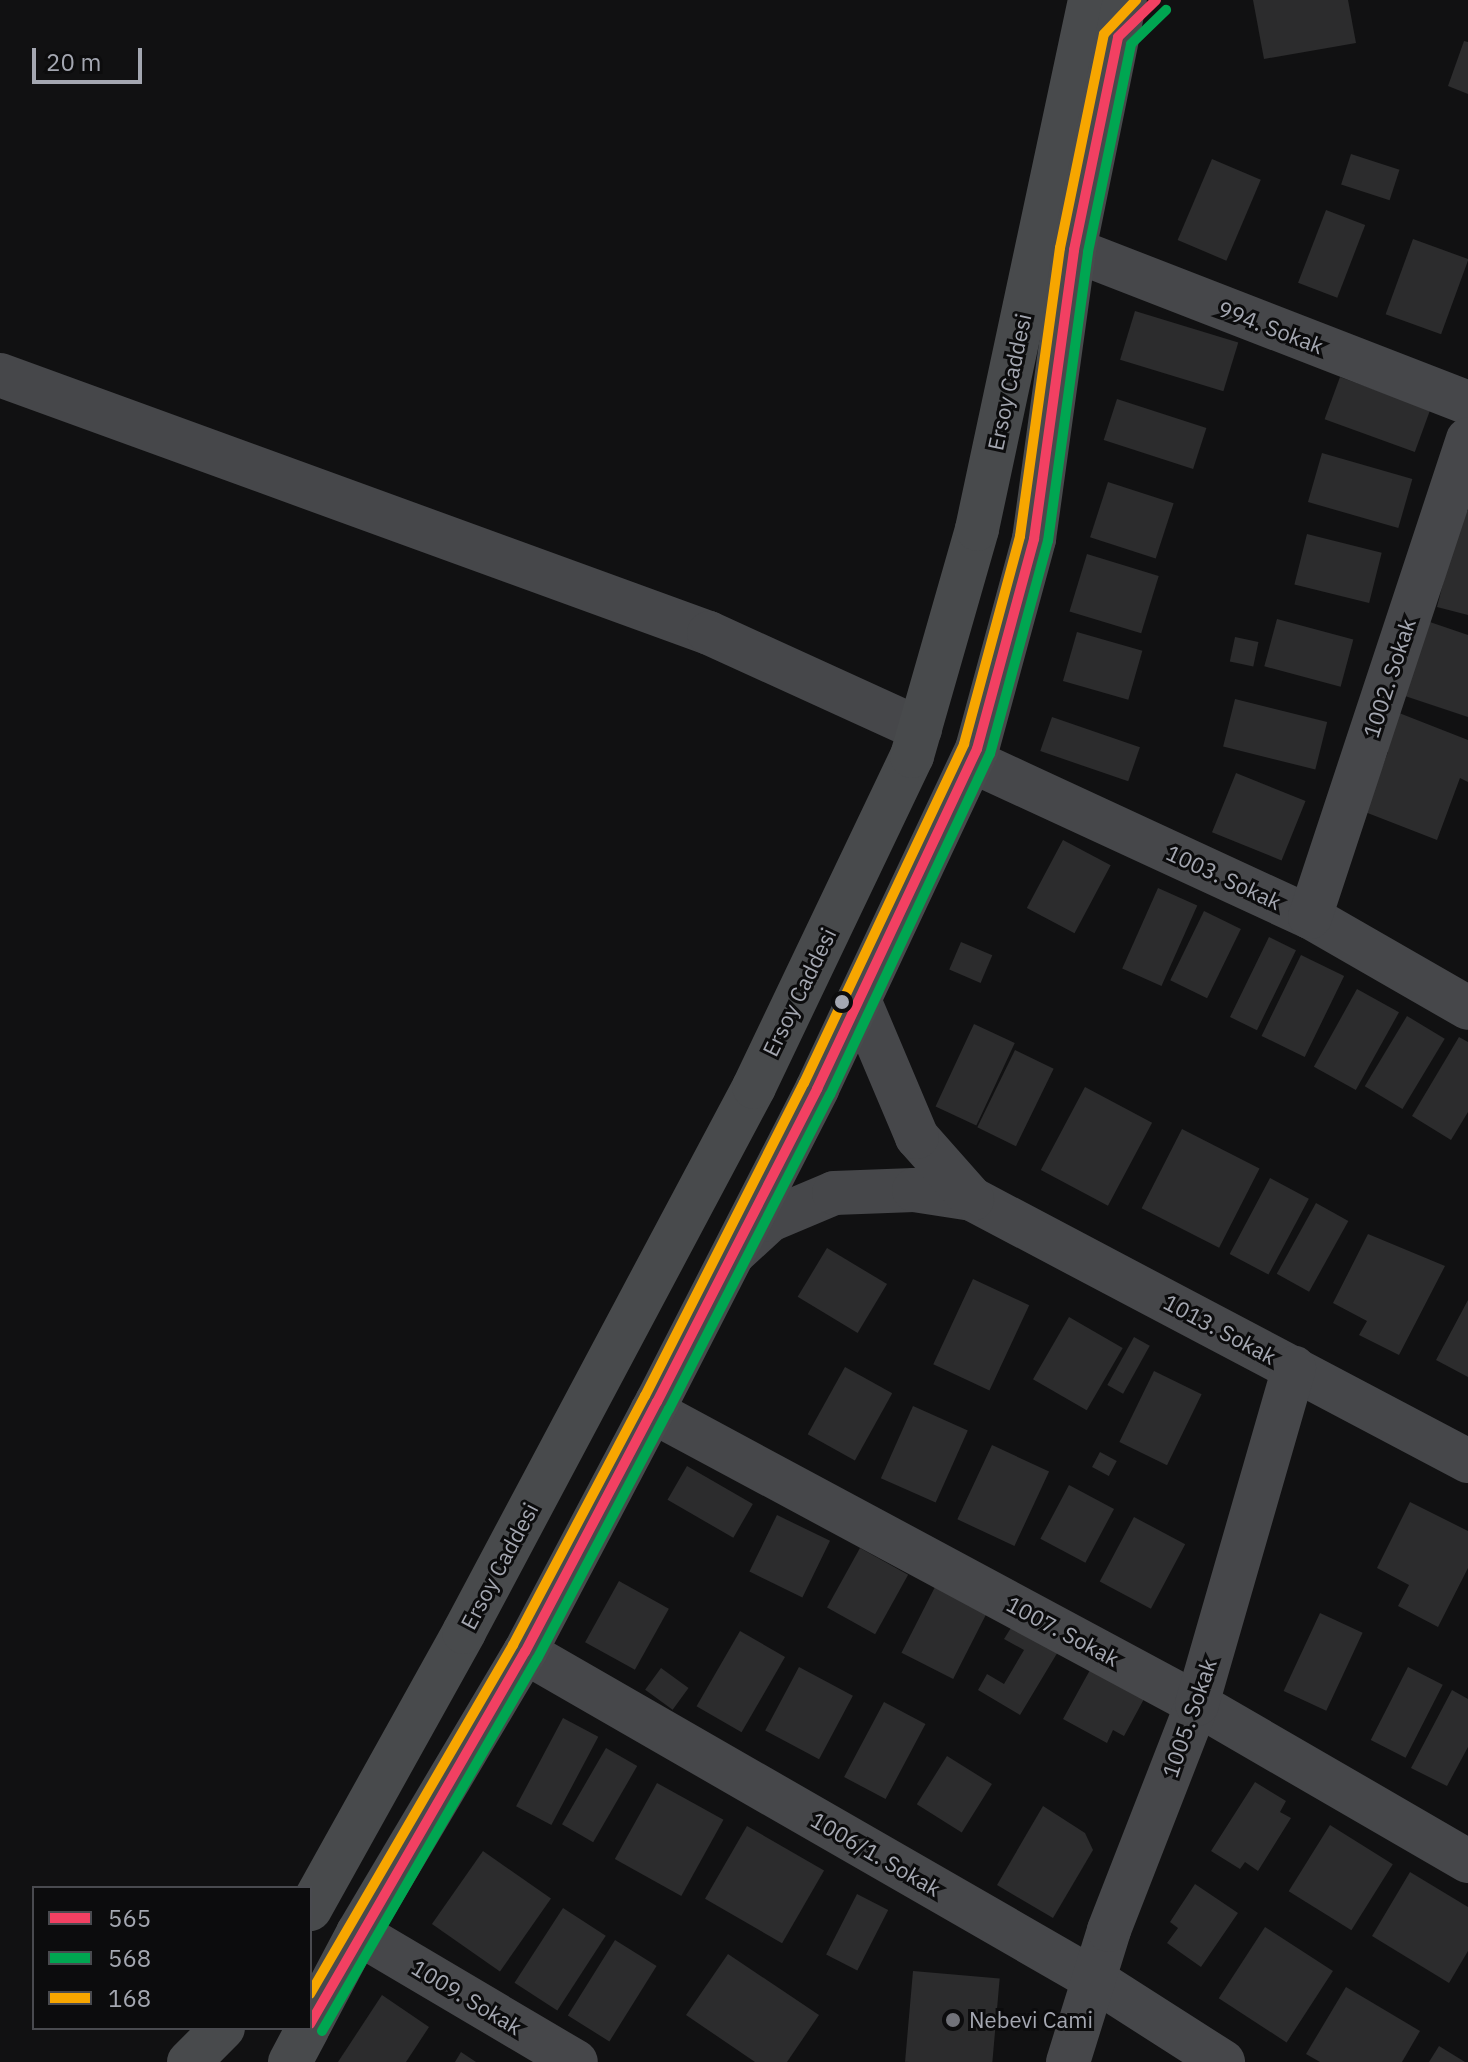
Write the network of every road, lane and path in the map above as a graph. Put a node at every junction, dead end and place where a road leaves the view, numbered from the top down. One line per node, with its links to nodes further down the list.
1 (1090, 0): 8 (main road, Ersoy Caddesi)
2 (1156, 0): 3 (main road)
3 (1121, 18): 4 (main road, Ersoy Caddesi)
4 (1074, 250): 6 (street, 994. Sokak); 9 (main road, Ersoy Caddesi)
5 (0, 375): 8 (street)
6 (1468, 403)
7 (1468, 439): 10 (street, 1002. Sokak)
8 (920, 729): 21 (main road, Ersoy Caddesi)
9 (972, 761): 10 (street, 1003. Sokak); 11 (main road, Ersoy Caddesi)
10 (1310, 917): 12 (street, 1003. Sokak)
11 (859, 1000): 13 (street, 1013. Sokak); 14 (main road, Ersoy Caddesi)
12 (1468, 1008)
13 (972, 1199): 14 (street, 1013. Sokak); 15 (street, 1013. Sokak)
14 (734, 1253): 16 (main road, Ersoy Caddesi)
15 (1294, 1368): 17 (street, 1013. Sokak); 19 (street, 1005. Sokak)
16 (652, 1411): 18 (main road, Ersoy Caddesi); 19 (street, 1007. Sokak)
17 (1468, 1461)
18 (525, 1652): 22 (main road, Ersoy Caddesi); 23 (street, 1006/1. Sokak)
19 (1197, 1704): 20 (street, 1007. Sokak); 23 (street, 1005. Sokak)
20 (1468, 1861)
21 (312, 1905)
22 (358, 1933): 24 (main road, Ersoy Caddesi); 29 (street, 1009. Sokak)
23 (1095, 1980): 30 (street, 1005. Sokak); 31 (street, 1006/1. Sokak)
24 (312, 2020)
25 (221, 2030): 27 (main road)
26 (307, 2030): 28 (main road, Ersoy Caddesi)
27 (189, 2062)
28 (290, 2062)
29 (576, 2062)
30 (1068, 2062)
31 (1223, 2062)

